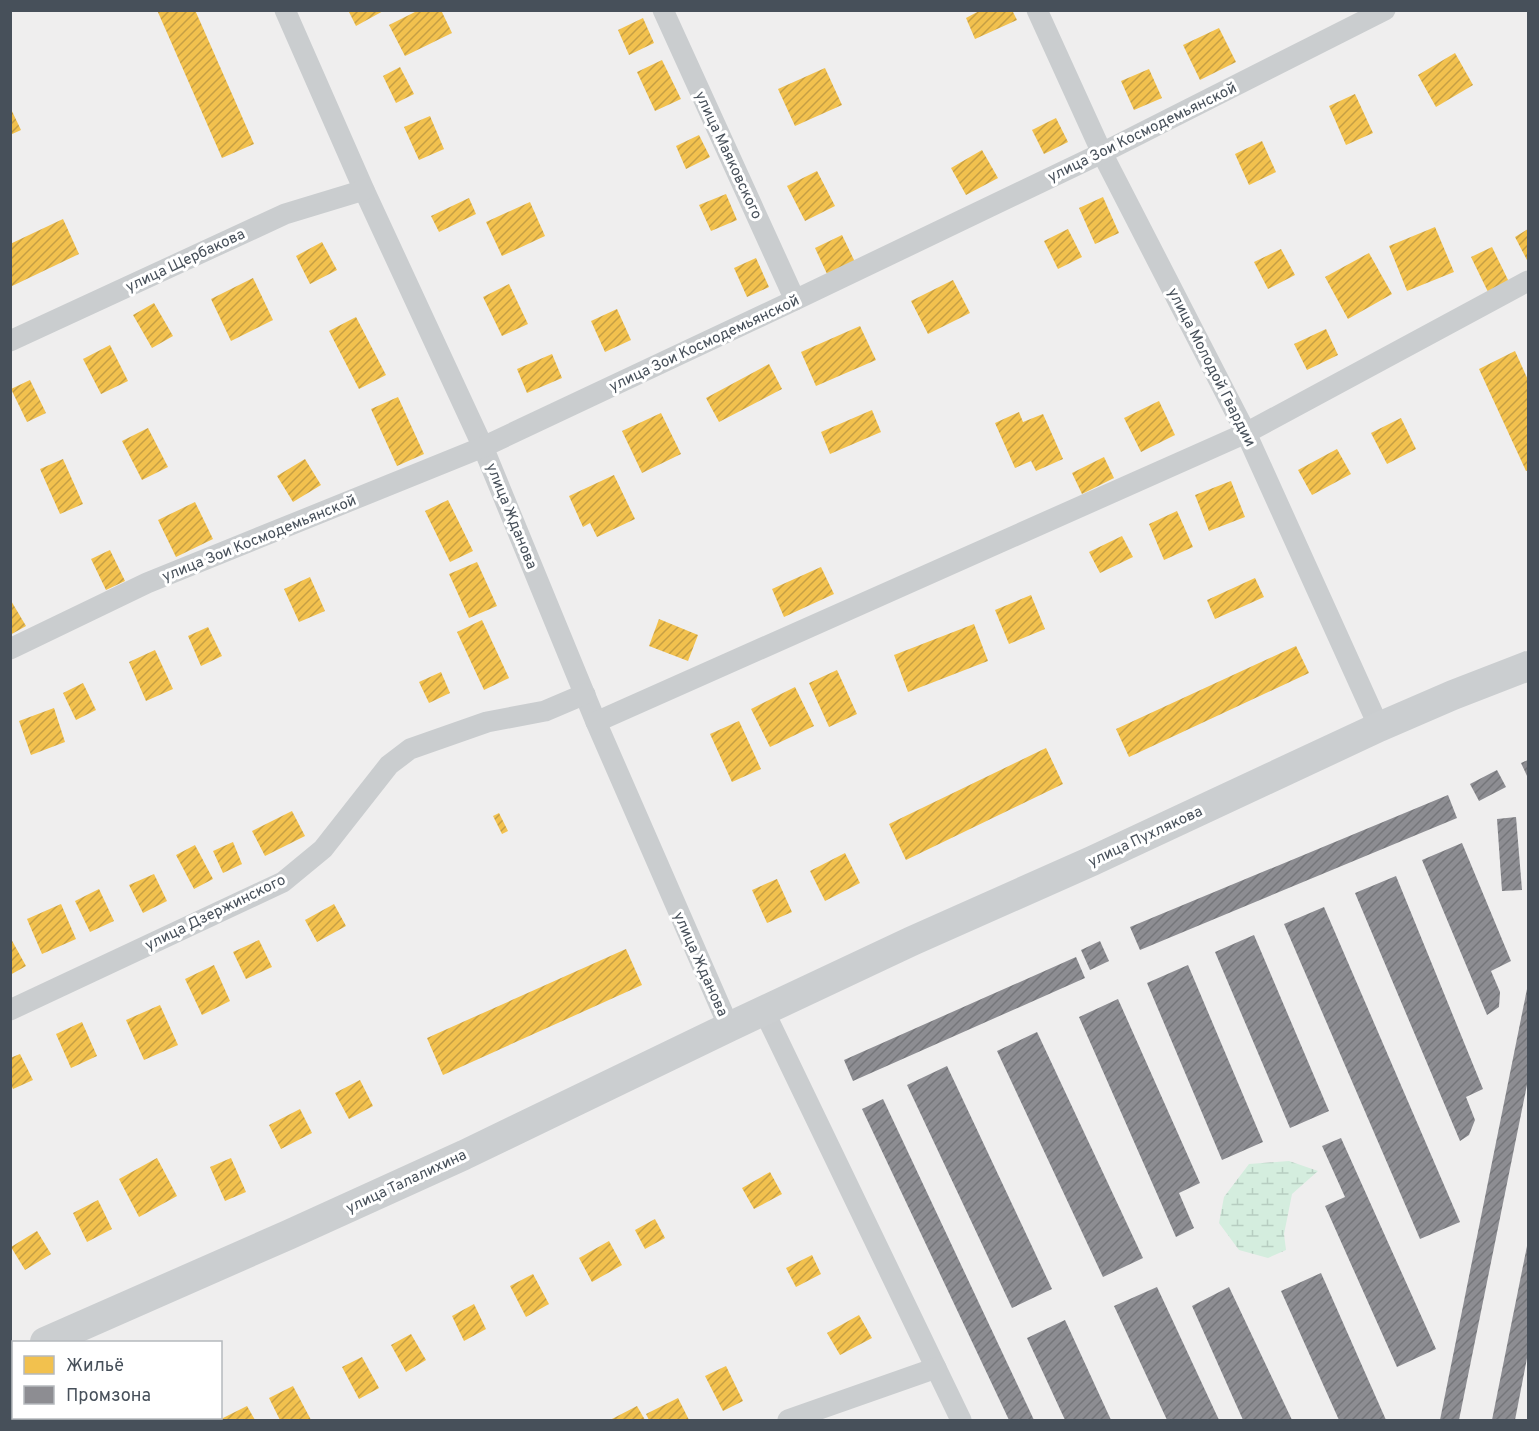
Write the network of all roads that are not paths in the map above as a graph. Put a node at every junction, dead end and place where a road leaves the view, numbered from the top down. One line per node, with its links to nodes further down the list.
1 (285, 10): 6 (street, улица Жданова)
2 (663, 10): 8 (street, улица Маяковского)
3 (1037, 10): 5 (street, улица Молодой Гвардии)
4 (1385, 10): 5 (street, улица Зои Космодемьянской)
5 (1102, 153): 8 (street, улица Зои Космодемьянской); 10 (street, улица Молодой Гвардии)
6 (364, 190): 9 (street, улица Щербакова); 11 (street, улица Жданова)
7 (1528, 281): 10 (street)
8 (795, 300): 11 (street, улица Зои Космодемьянской)
9 (10, 341)
10 (1246, 433): 15 (street); 16 (street, улица Молодой Гвардии)
11 (483, 447): 12 (street, улица Зои Космодемьянской); 14 (street, улица Жданова)
12 (10, 649)
13 (1528, 666): 16 (street, улица Пухлякова)
14 (585, 694): 15 (street, улица Жданова); 17 (street, улица Дзержинского)
15 (596, 722): 19 (street, улица Жданова)
16 (1379, 727): 18 (street, улица Пухлякова)
17 (10, 1010)
18 (764, 1011): 19 (street, улица Талалихина); 21 (street)
19 (729, 1027): 20 (street, улица Талалихина)
20 (47, 1341)
21 (936, 1368): 22 (street); 23 (street)
22 (788, 1420)
23 (961, 1420)

